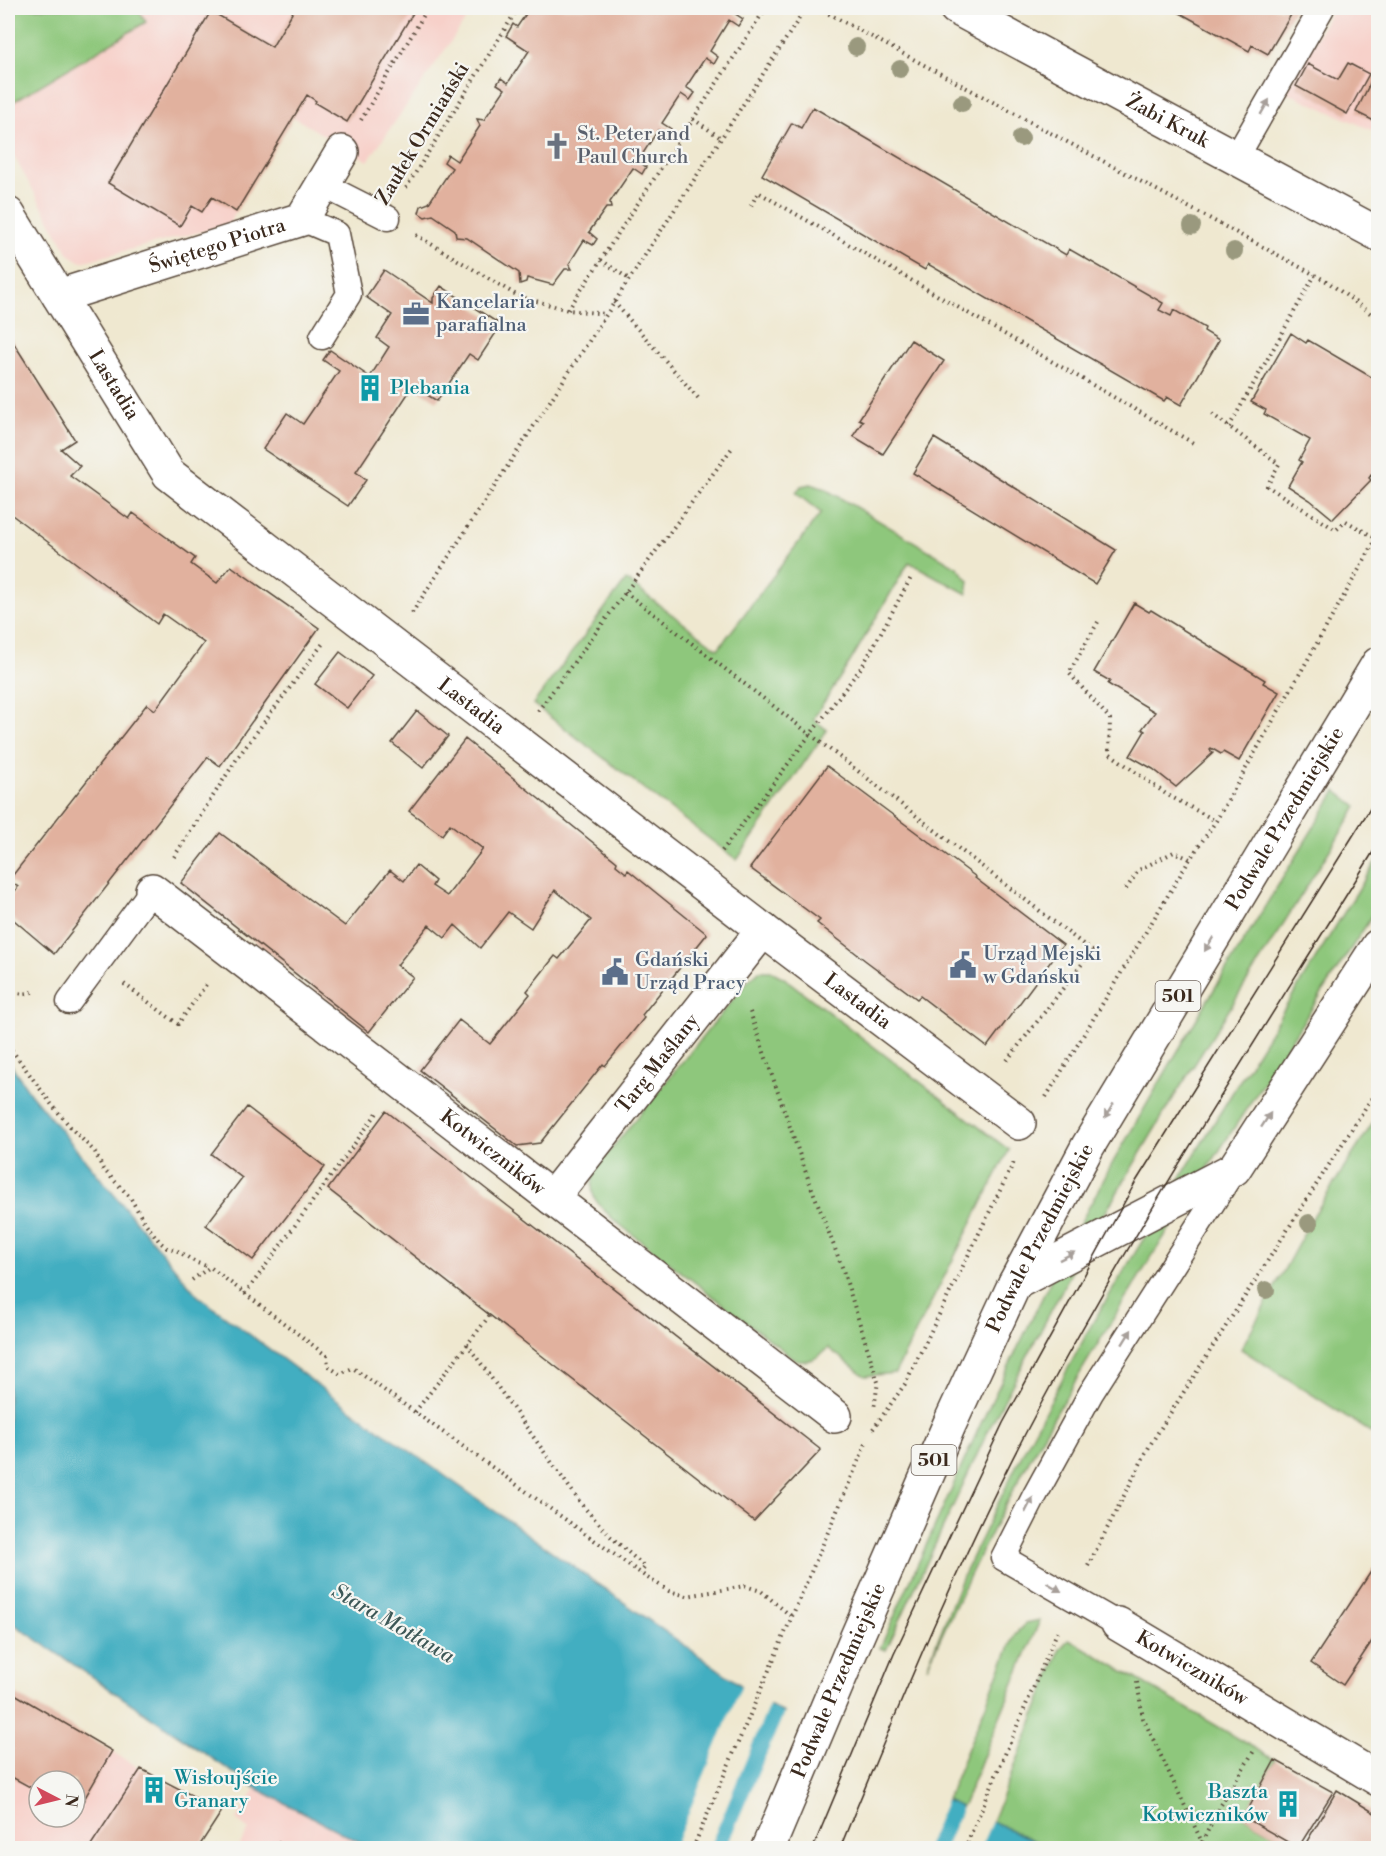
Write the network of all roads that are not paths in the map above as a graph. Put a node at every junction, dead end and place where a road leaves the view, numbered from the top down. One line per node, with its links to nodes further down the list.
1 (956, 8): 4 (street, Żabi Kruk)
2 (1322, 8): 4 (lane, one-way to 2)
3 (342, 152): 5 (street, Świętego Piotra)
4 (1236, 158): 9 (street, Żabi Kruk)
5 (322, 185): 7 (lane); 8 (street, Świętego Piotra)
6 (8, 214): 10 (street, Lastadia)
7 (388, 218)
8 (302, 219): 10 (street, Świętego Piotra); 11 (lane)
9 (1378, 234)
10 (58, 296): 14 (street, Lastadia)
11 (322, 337)
12 (1378, 664): 20 (street, Podwale Przedmiejskie / 501, one-way to 20)
13 (152, 890): 16 (lane); 19 (street, Kotwiczników)
14 (763, 930): 17 (street, Lastadia); 19 (street, Targ Maślany)
15 (1378, 946): 18 (street, one-way to 15)
16 (69, 1002)
17 (1020, 1137)
18 (1234, 1169): 20 (street, one-way to 18); 22 (lane, Kotwiczników)
19 (552, 1198): 21 (street, Kotwiczników)
20 (1015, 1283): 24 (street, Podwale Przedmiejskie / 501)
21 (835, 1416)
22 (1129, 1631): 23 (street, Kotwiczników)
23 (1378, 1779)
24 (768, 1848)

